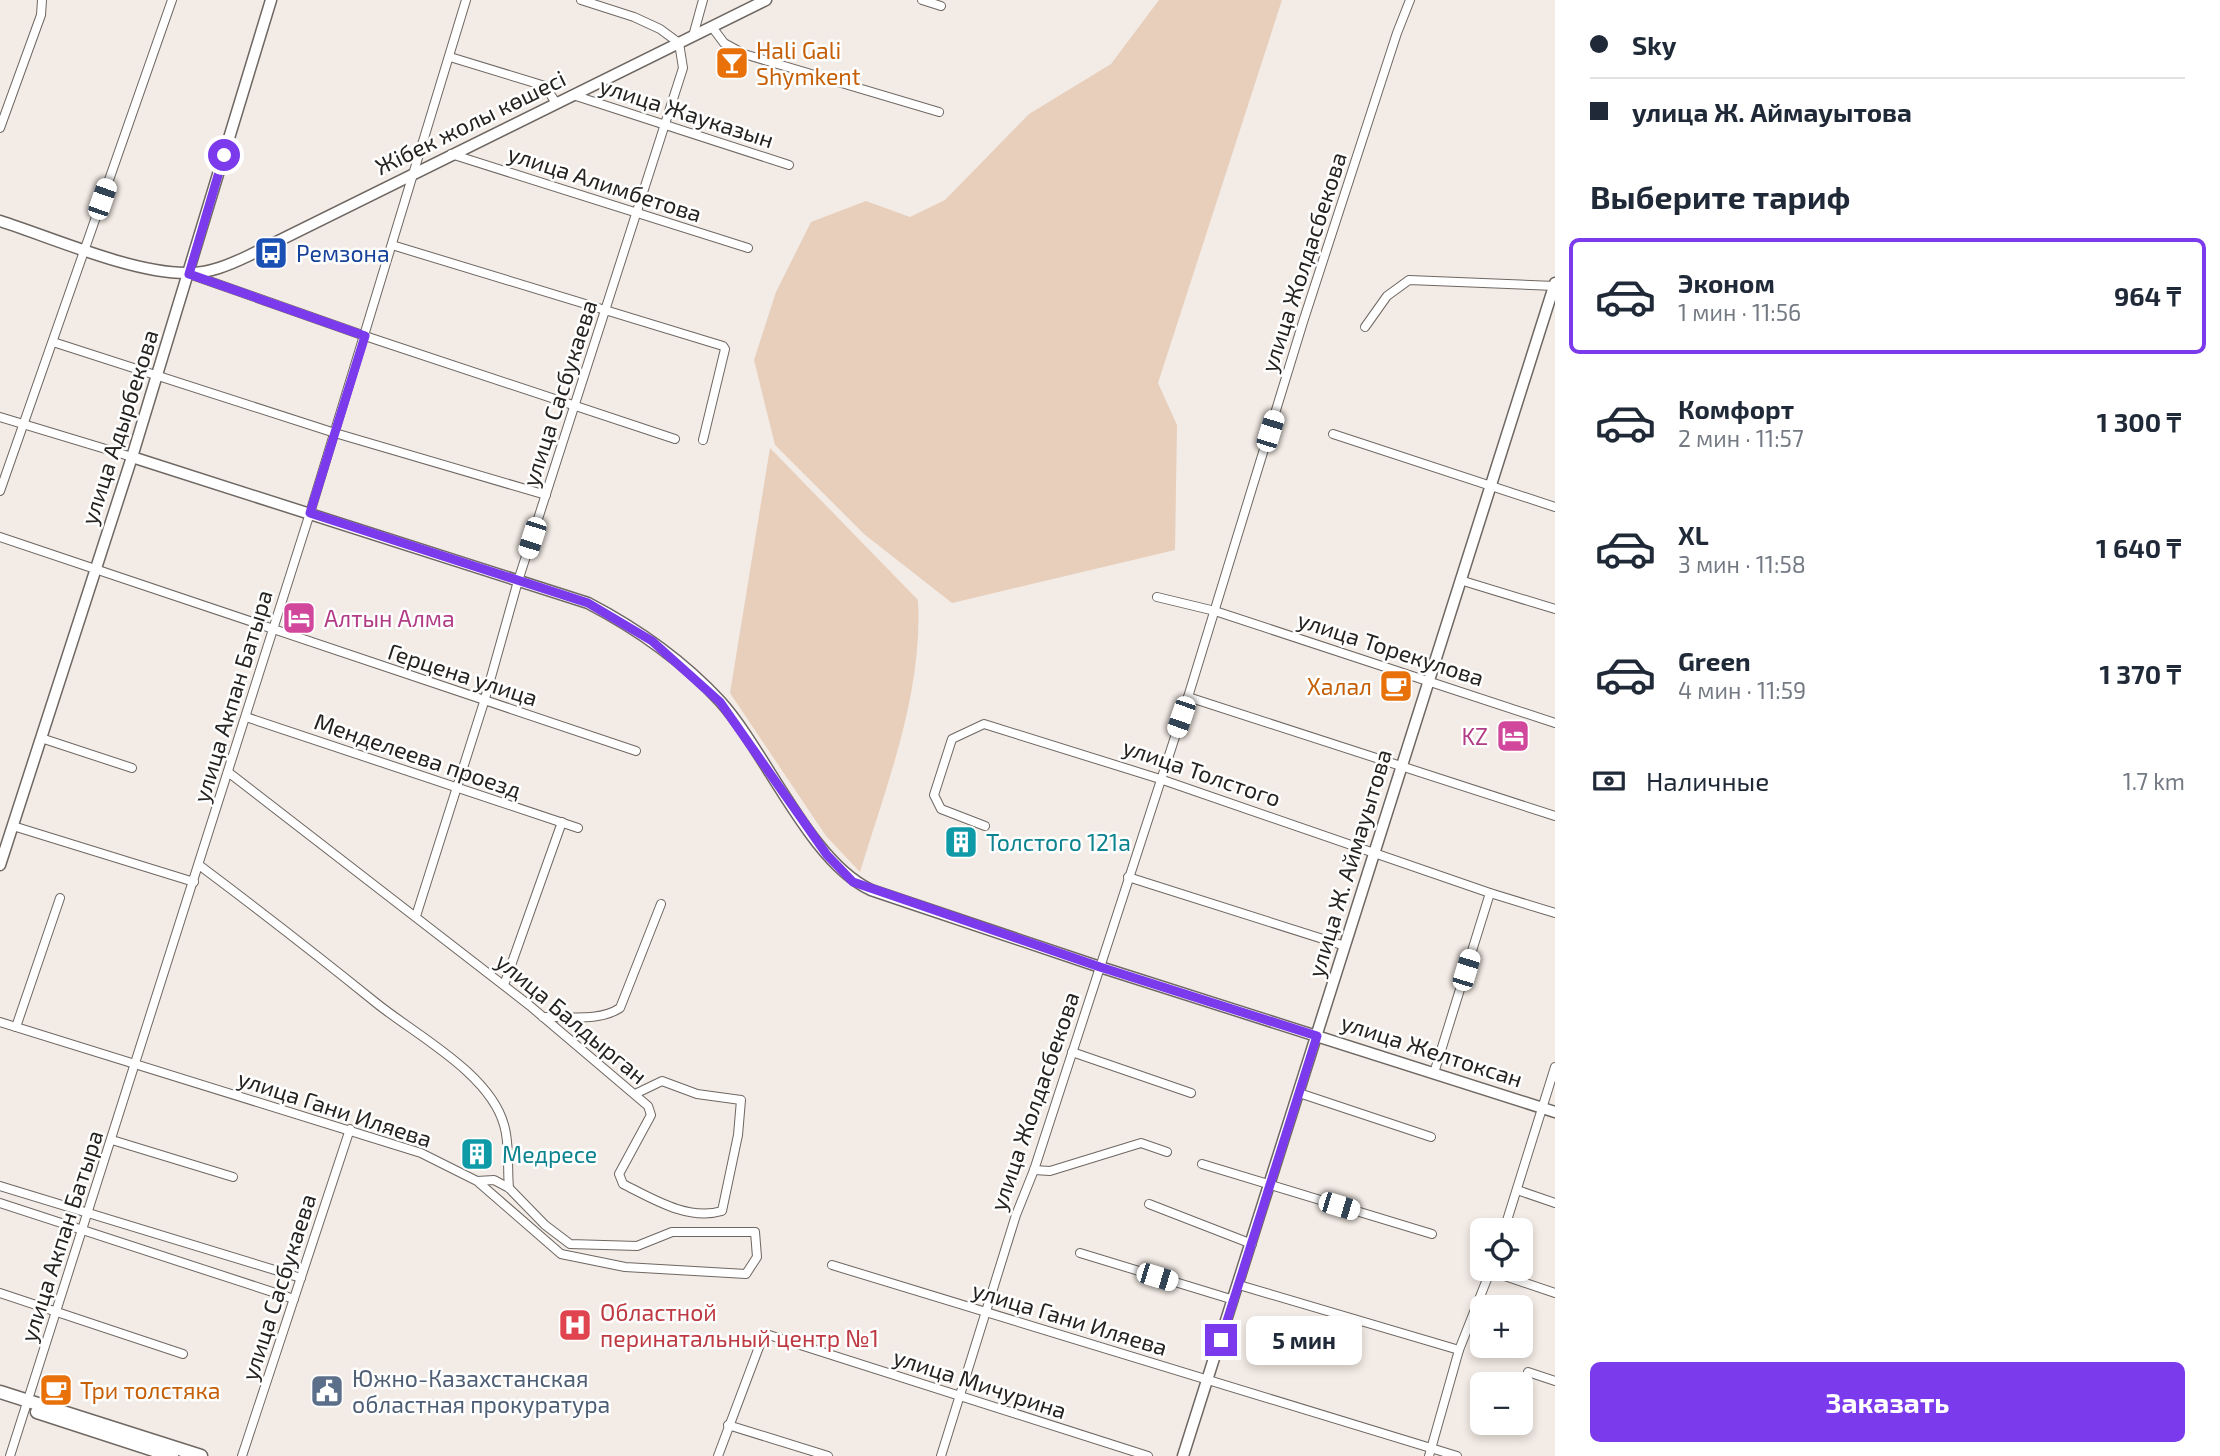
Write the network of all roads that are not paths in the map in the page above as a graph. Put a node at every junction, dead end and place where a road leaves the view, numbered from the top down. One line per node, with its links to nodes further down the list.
1 (42, 0): 19 (street)
2 (172, 0): 26 (street)
3 (271, 0): 28 (street, улица Адырбекова)
4 (466, 0): 14 (street, улица Акпан Батыра)
5 (581, 0): 13 (street)
6 (703, 0): 12 (street)
7 (766, 0): 11 (street, Жібек жолы көшесі)
8 (922, 0): 10 (street)
9 (1410, 0): 54 (street, улица Жолдасбекова)
10 (941, 6)
11 (712, 27): 12 (street, Жібек жолы көшесі); 17 (street)
12 (693, 36): 13 (street, Жібек жолы көшесі)
13 (679, 43): 15 (street, Жібек жолы көшесі); 18 (street, улица Сасбукаева)
14 (450, 57): 16 (street); 22 (street, улица Акпан Батыра)
15 (573, 95): 16 (street, Жібек жолы көшесі); 18 (street, улица Жауказын)
16 (556, 103): 20 (street, Жібек жолы көшесі)
17 (939, 112)
18 (667, 125): 21 (street, улица Жауказын); 23 (street, улица Сасбукаева)
19 (0, 128)
20 (452, 154): 22 (street, Жібек жолы көшесі); 23 (street, улица Алимбетова)
21 (789, 165)
22 (414, 172): 25 (street, улица Акпан Батыра); 28 (street, Жібек жолы көшесі)
23 (638, 215): 27 (street, улица Алимбетова); 30 (street, улица Сасбукаева)
24 (0, 221): 26 (street)
25 (392, 245): 30 (street); 32 (street, улица Акпан Батыра)
26 (85, 248): 28 (street); 33 (street)
27 (748, 248)
28 (189, 274): 32 (street); 34 (street, улица Адырбекова)
29 (1555, 285): 31 (street); 43 (street, улица Ж. Аймауытова)
30 (607, 312): 35 (street, улица Сасбукаева); 41 (street)
31 (1365, 327)
32 (365, 336): 35 (street); 38 (street, улица Акпан Батыра)
33 (54, 342): 34 (street); 37 (street)
34 (158, 375): 38 (street); 42 (street, улица Адырбекова)
35 (575, 403): 40 (street); 45 (street, улица Сасбукаева)
36 (0, 416): 37 (street)
37 (24, 424): 42 (street); 44 (street)
38 (335, 433): 45 (street); 47 (street, улица Акпан Батыра)
39 (1333, 434): 43 (street)
40 (675, 439)
41 (703, 440)
42 (132, 457): 47 (street); 49 (street, улица Адырбекова)
43 (1490, 486): 46 (street); 50 (street, улица Ж. Аймауытова)
44 (0, 491)
45 (546, 495): 51 (street, улица Сасбукаева)
46 (1555, 507)
47 (310, 513): 51 (street); 55 (street, улица Акпан Батыра)
48 (0, 537): 49 (street, Герцена улица)
49 (95, 571): 55 (street, Герцена улица); 61 (street, улица Адырбекова)
50 (1460, 580): 53 (street); 56 (street, улица Ж. Аймауытова)
51 (518, 581): 58 (street, улица Сасбукаева); 84 (street, улица Желтоксан)
52 (1157, 597): 54 (street, улица Торекулова)
53 (1555, 609)
54 (1215, 611): 56 (street, улица Торекулова); 57 (street, улица Жолдасбекова)
55 (272, 631): 58 (street, Герцена улица); 59 (street, улица Акпан Батыра)
56 (1429, 680): 60 (street, улица Торекулова); 63 (street, улица Ж. Аймауытова)
57 (1188, 697): 63 (street); 66 (street, улица Жолдасбекова)
58 (484, 702): 62 (street, Герцена улица); 67 (street, улица Сасбукаева)
59 (246, 717): 65 (street, улица Акпан Батыра); 67 (street, Менделеева проезд)
60 (1555, 723)
61 (41, 738): 64 (street); 70 (street, улица Адырбекова)
62 (636, 751)
63 (1402, 766): 68 (street); 73 (street, улица Ж. Аймауытова)
64 (132, 768)
65 (228, 772): 75 (street, улица Акпан Батыра); 82 (street, улица Балдырган)
66 (1160, 779): 71 (street, улица Толстого); 73 (street, улица Толстого); 76 (street, улица Жолдасбекова)
67 (457, 789): 69 (street, Менделеева проезд); 82 (street, улица Сасбукаева)
68 (1555, 816)
69 (562, 822): 72 (street, Менделеева проезд); 85 (street)
70 (13, 826): 74 (street, улица Адырбекова); 77 (street)
71 (985, 826)
72 (578, 828)
73 (1374, 854): 78 (street, улица Толстого); 83 (street, улица Ж. Аймауытова)
74 (0, 865)
75 (199, 866): 77 (street, улица Акпан Батыра); 110 (street)
76 (1128, 877): 83 (street); 84 (street, улица Жолдасбекова)
77 (194, 882): 91 (street, улица Акпан Батыра)
78 (1490, 893): 81 (street, улица Толстого); 93 (street)
79 (60, 898): 88 (street)
80 (662, 904): 86 (street)
81 (1555, 913)
82 (416, 916): 85 (street, улица Балдырган)
83 (1345, 946): 89 (street, улица Ж. Аймауытова)
84 (1100, 967): 89 (street, улица Желтоксан); 90 (street, улица Жолдасбекова)
85 (504, 985): 86 (street, улица Балдырган)
86 (543, 1017): 96 (street, улица Балдырган)
87 (0, 1022): 88 (street, улица Гани Иляева)
88 (16, 1027): 91 (street, улица Гани Иляева)
89 (1317, 1036): 93 (street, улица Желтоксан); 95 (street, улица Ж. Аймауытова)
90 (1072, 1052): 94 (street); 104 (street, улица Жолдасбекова)
91 (136, 1065): 99 (street, улица Гани Иляева); 101 (street, улица Акпан Батыра)
92 (1555, 1067): 97 (street)
93 (1434, 1073): 97 (street, улица Желтоксан)
94 (1191, 1093)
95 (1299, 1093): 100 (street); 107 (street, улица Ж. Аймауытова)
96 (635, 1094): 96 (street, улица Балдырган)
97 (1542, 1108): 98 (street, улица Желтоксан); 109 (street)
98 (1555, 1112)
99 (350, 1129): 106 (street, улица Гани Иляева); 121 (street, улица Сасбукаева)
100 (1431, 1137)
101 (112, 1140): 105 (street); 114 (street, улица Акпан Батыра)
102 (1167, 1152): 104 (street)
103 (1202, 1164): 107 (street)
104 (1034, 1170): 130 (street, улица Жолдасбекова)
105 (233, 1177)
106 (477, 1181): 110 (street); 110 (street, улица Гани Иляева)
107 (1270, 1185): 117 (street); 118 (street, улица Ж. Аймауытова)
108 (0, 1186): 114 (street)
109 (1517, 1190): 112 (street); 115 (street)
110 (511, 1191)
111 (0, 1203): 116 (street)
112 (1555, 1203)
113 (1149, 1204): 118 (street)
114 (89, 1213): 116 (street, улица Акпан Батыра); 121 (street)
115 (1508, 1218)
116 (83, 1230): 127 (street); 129 (street, улица Акпан Батыра)
117 (1432, 1234)
118 (1252, 1244): 124 (street, улица Ж. Аймауытова)
119 (1080, 1253): 128 (street)
120 (832, 1265): 130 (street, улица Гани Иляева)
121 (301, 1278): 127 (street, улица Сасбукаева)
122 (1487, 1281): 131 (street)
123 (1522, 1281): 126 (street)
124 (1239, 1284): 128 (street, улица Ж. Аймауытова); 131 (street)
125 (0, 1293): 129 (street)
126 (1555, 1293)
127 (294, 1299): 145 (street, улица Сасбукаева)
128 (1234, 1300): 134 (street, улица Ж. Аймауытова)
129 (57, 1311): 132 (street); 139 (street, улица Акпан Батыра)
130 (987, 1314): 134 (street, улица Гани Иляева); 137 (street, улица Жолдасбекова)
131 (1459, 1350): 141 (street)
132 (183, 1354)
133 (1533, 1374): 135 (street)
134 (1208, 1380): 141 (street, улица Гани Иляева); 150 (street, улица Ж. Аймауытова)
135 (1555, 1381)
136 (0, 1392): 139 (main road)
137 (960, 1398): 140 (street, улица Мичурина); 148 (street, улица Жолдасбекова); 149 (street, улица Мичурина)
138 (0, 1401): 139 (main road)
139 (27, 1405): 142 (street, улица Акпан Батыра); 143 (main road); 144 (main road)
140 (728, 1425): 146 (street); 147 (street)
141 (1430, 1452): 151 (street, улица Гани Иляева)
142 (10, 1456)
143 (172, 1456)
144 (201, 1456)
145 (242, 1456)
146 (718, 1456)
147 (828, 1456)
148 (941, 1456)
149 (1148, 1456)
150 (1184, 1456)
151 (1457, 1456)

